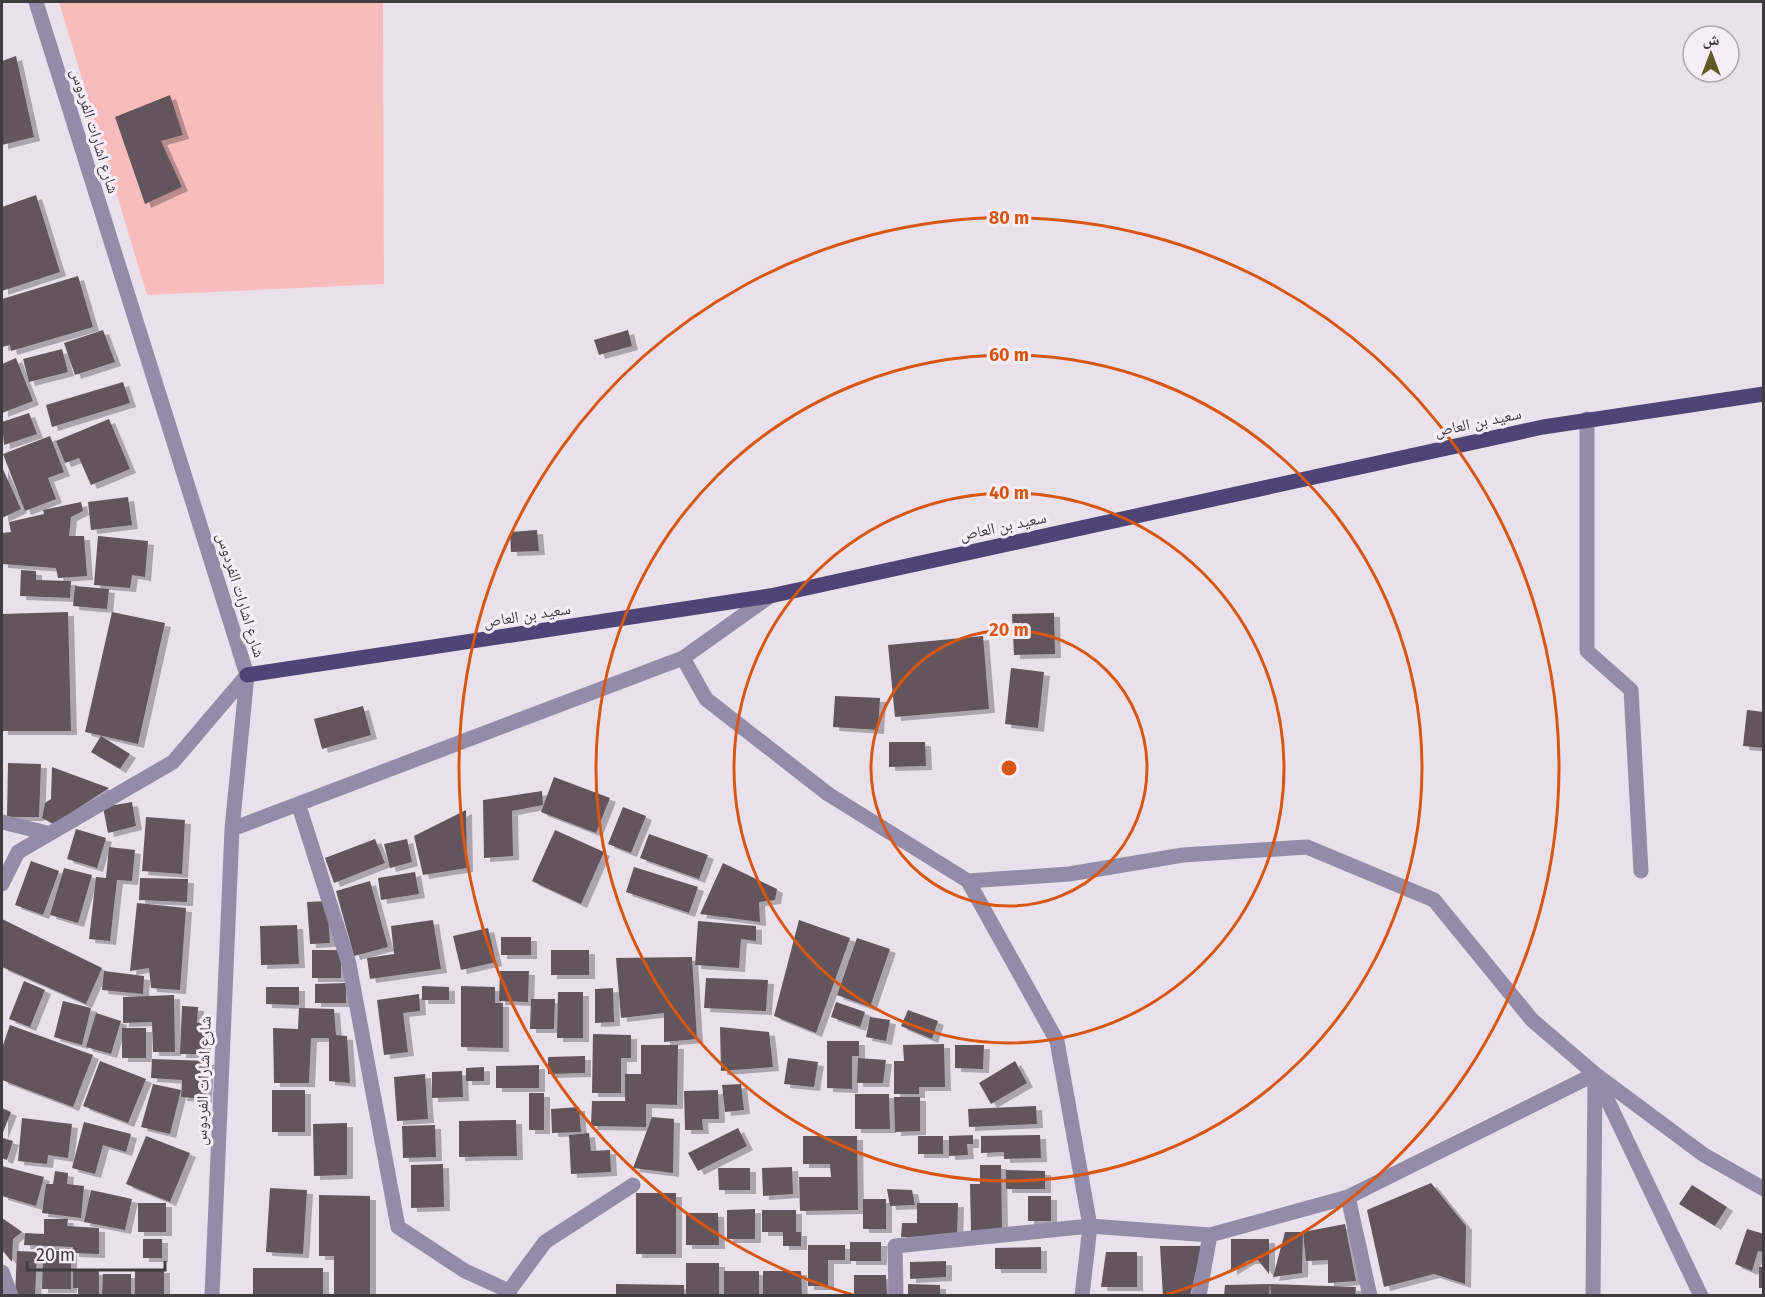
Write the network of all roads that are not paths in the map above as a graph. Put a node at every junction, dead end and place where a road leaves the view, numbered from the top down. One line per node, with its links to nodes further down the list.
1 (36, 2): 6 (street, شارع اشارات الفردوس)
2 (1764, 394): 3 (main road, سعيد بن العاص)
3 (1587, 419): 4 (main road, سعيد بن العاص); 13 (street)
4 (770, 596): 5 (street); 6 (main road, سعيد بن العاص)
5 (683, 658): 7 (street); 14 (street)
6 (247, 675): 9 (street, شارع اشارات الفردوس); 10 (street)
7 (298, 806): 9 (street); 23 (street)
8 (2, 822): 10 (street)
9 (232, 830): 25 (street, شارع اشارات الفردوس)
10 (47, 833): 11 (street)
11 (18, 852): 12 (street); 15 (street)
12 (2, 856)
13 (1641, 871)
14 (968, 881): 16 (street); 20 (street)
15 (2, 884)
16 (1594, 1074): 18 (street); 19 (street); 30 (street); 31 (street)
17 (633, 1185): 23 (street)
18 (1764, 1189)
19 (1348, 1197): 21 (street); 29 (street)
20 (1090, 1226): 21 (street); 26 (street); 27 (street)
21 (1210, 1236): 28 (street)
22 (2, 1272): 24 (street)
23 (510, 1293)
24 (11, 1296)
25 (212, 1296)
26 (896, 1296)
27 (1082, 1296)
28 (1199, 1296)
29 (1370, 1296)
30 (1593, 1296)
31 (1701, 1296)

